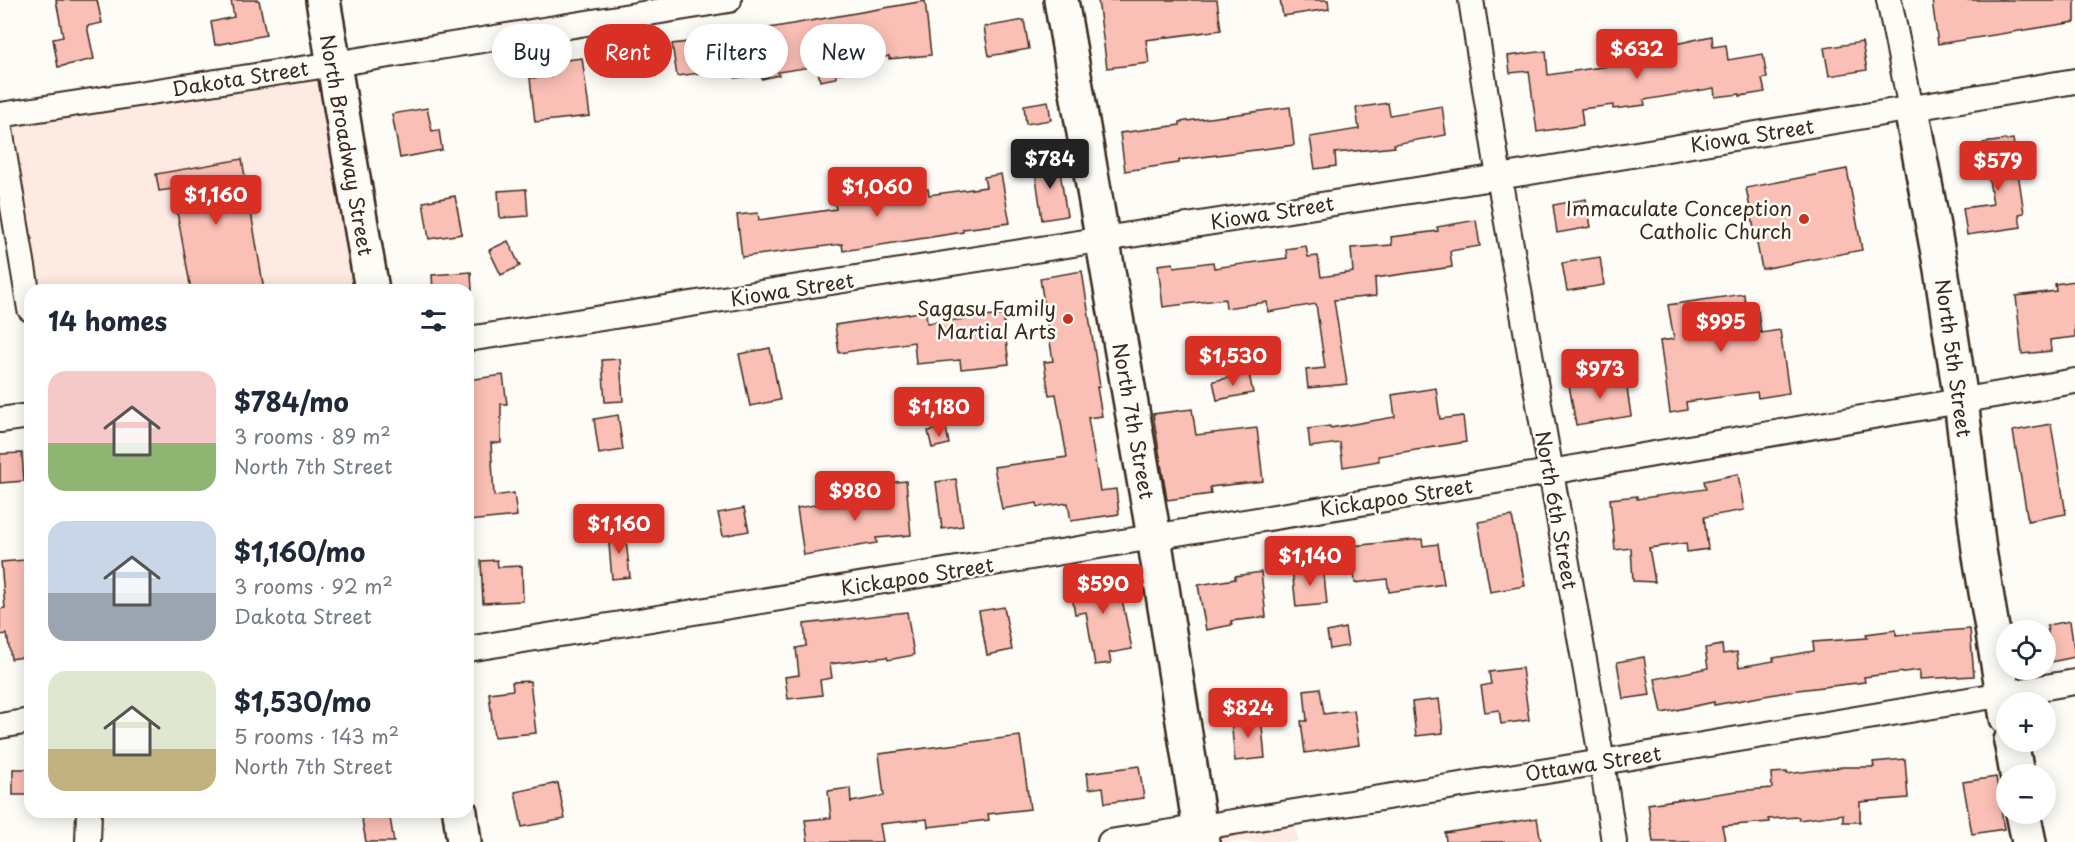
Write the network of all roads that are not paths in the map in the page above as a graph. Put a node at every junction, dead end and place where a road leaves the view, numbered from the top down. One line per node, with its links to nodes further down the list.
1 (323, 0): 6 (street, North Broadway Street)
2 (729, 0): 6 (street, Dakota Street)
3 (1061, 0): 12 (street, North 7th Street)
4 (1471, 0): 11 (street, North 6th Street)
5 (1889, 0): 8 (street, North 5th Street)
6 (334, 64): 9 (street, Dakota Street); 14 (street, North Broadway Street)
7 (2075, 81): 8 (street, Kiowa Street)
8 (1911, 109): 11 (street, Kiowa Street); 17 (street, North 5th Street)
9 (0, 115)
10 (0, 129): 13 (street)
11 (1499, 177): 12 (street, Kiowa Street); 20 (street, North 6th Street)
12 (1102, 239): 15 (street, Kiowa Street); 21 (street, North 7th Street)
13 (26, 284)
14 (371, 284)
15 (474, 338)
16 (2075, 381): 17 (street, Kickapoo Street)
17 (1961, 402): 20 (street, Kickapoo Street); 24 (street, North 5th Street)
18 (24, 417): 19 (street)
19 (0, 420)
20 (1551, 472): 21 (street, Kickapoo Street); 29 (street, North 6th Street)
21 (1155, 537): 22 (street, Kickapoo Street); 33 (street, North 7th Street)
22 (474, 648)
23 (2075, 682): 25 (street, Ottawa Street)
24 (2003, 692)
25 (2046, 692)
26 (1996, 707): 29 (street, Ottawa Street)
27 (24, 722): 28 (street)
28 (0, 726)
29 (1602, 762): 33 (street, Ottawa Street); 37 (street, North 6th Street)
30 (89, 818): 34 (street)
31 (461, 818): 35 (street)
32 (2026, 824): 38 (street)
33 (1201, 834): 36 (street, Ottawa Street)
34 (88, 842)
35 (464, 842)
36 (1110, 842)
37 (1614, 842)
38 (2028, 842)

